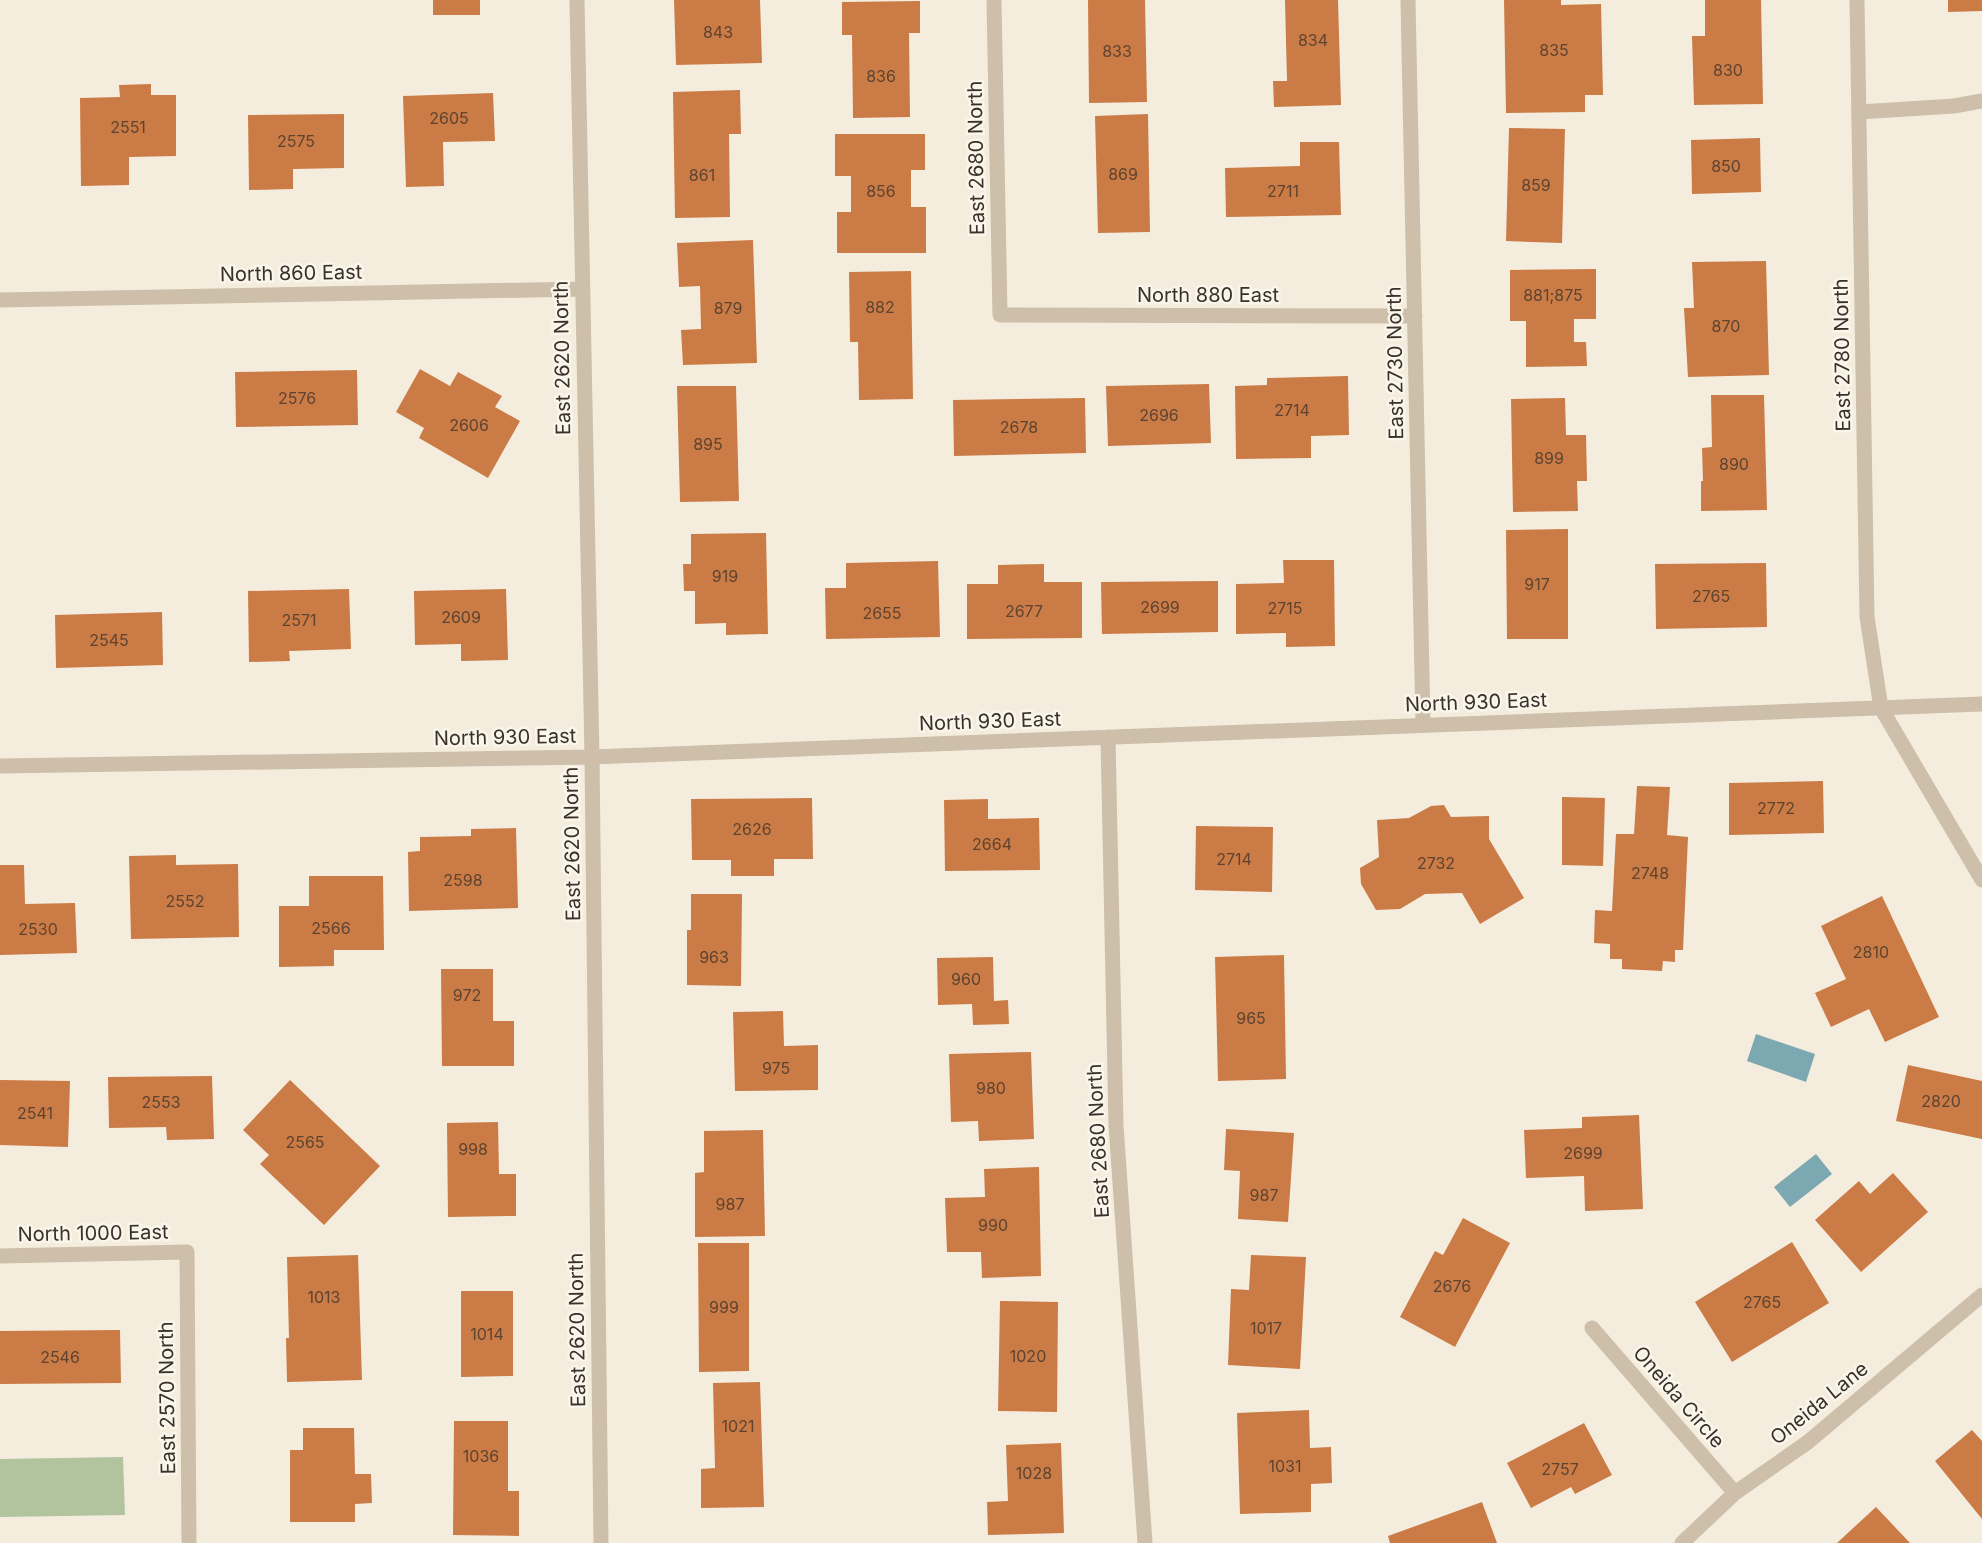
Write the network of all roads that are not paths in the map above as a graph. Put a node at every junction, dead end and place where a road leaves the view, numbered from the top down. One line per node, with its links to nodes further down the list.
1 (577, 0): 7 (street, East 2620 North)
2 (994, 0): 9 (street, East 2680 North)
3 (1408, 0): 10 (street, East 2730 North)
4 (1857, 0): 6 (street, East 2780 North)
5 (1982, 101): 6 (street)
6 (1859, 112): 12 (street, East 2780 North)
7 (582, 289): 8 (street, North 860 East); 15 (street, East 2620 North)
8 (0, 300)
9 (1000, 315): 10 (street, North 880 East)
10 (1415, 316): 13 (street, East 2730 North)
11 (1982, 704): 12 (street, North 930 East)
12 (1881, 708): 13 (street, North 930 East); 17 (street)
13 (1423, 725): 14 (street, North 930 East)
14 (1108, 737): 15 (street, North 930 East); 25 (street, East 2680 North)
15 (592, 757): 16 (street, North 930 East); 24 (street, East 2620 North)
16 (0, 765)
17 (1982, 880)
18 (187, 1252): 19 (street, North 1000 East); 23 (street, East 2570 North)
19 (0, 1256)
20 (1982, 1295): 22 (street, Oneida Lane)
21 (1592, 1328): 22 (street, Oneida Circle)
22 (1735, 1493): 26 (street, Oneida Lane)
23 (189, 1543)
24 (601, 1543)
25 (1145, 1543)
26 (1682, 1543)

